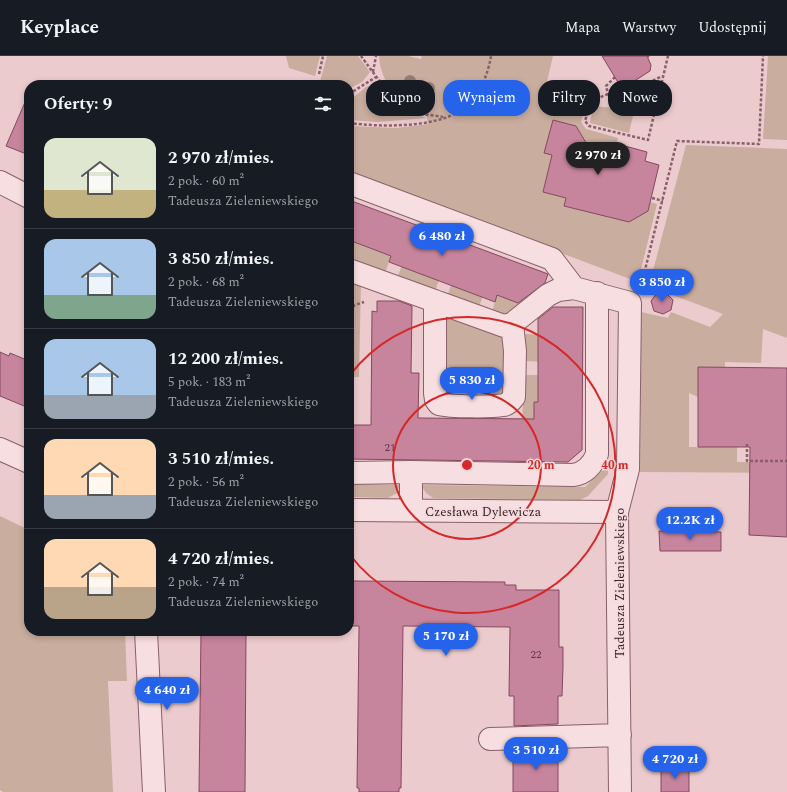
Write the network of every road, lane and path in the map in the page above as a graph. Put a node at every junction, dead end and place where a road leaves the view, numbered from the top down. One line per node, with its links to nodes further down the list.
1 (323, 56): 8 (path)
2 (361, 56): 7 (path)
3 (376, 56): 7 (path)
4 (491, 56): 19 (path)
5 (668, 56): 9 (path)
6 (763, 56): 25 (path)
7 (373, 72): 10 (path)
8 (319, 74)
9 (663, 76): 13 (path); 14 (path)
10 (376, 77): 16 (path); 19 (path)
11 (615, 77): 12 (path)
12 (612, 80)
13 (655, 80)
14 (662, 80)
15 (608, 84): 17 (path)
16 (354, 91)
17 (608, 94): 18 (path)
18 (654, 116)
19 (445, 117): 20 (path)
20 (354, 123)
21 (0, 182): 23 (street)
22 (354, 185): 27 (street)
23 (24, 194)
24 (652, 198): 25 (path)
25 (663, 200): 30 (path)
26 (354, 272): 29 (street)
27 (574, 288): 28 (street); 31 (street)
28 (597, 293): 30 (street); 36 (street)
29 (435, 301): 31 (street); 31 (street)
30 (630, 303): 40 (street, Tadeusza Zieleniewskiego)
31 (512, 324)
32 (747, 444): 35 (path)
33 (0, 449): 34 (street)
34 (24, 460)
35 (787, 461)
36 (411, 472): 37 (street); 39 (street)
37 (354, 473)
38 (354, 510): 39 (street, Czesława Dylewicza)
39 (410, 510): 40 (street, Czesława Dylewicza)
40 (617, 512): 42 (street, Tadeusza Zieleniewskiego)
41 (146, 636): 44 (street)
42 (620, 734): 43 (street); 45 (street, Tadeusza Zieleniewskiego)
43 (490, 739)
44 (154, 792)
45 (620, 792)

